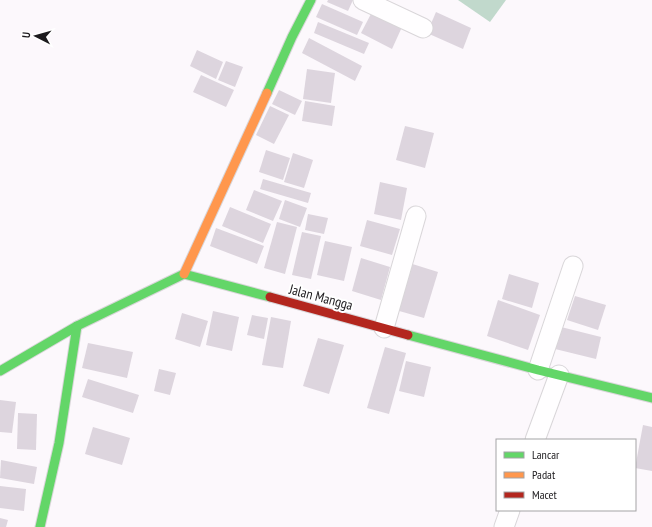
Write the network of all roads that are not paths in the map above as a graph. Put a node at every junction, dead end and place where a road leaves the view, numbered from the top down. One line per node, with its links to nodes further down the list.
1 (311, 0): 6 (street)
2 (363, 0): 3 (street)
3 (423, 28)
4 (416, 216): 8 (street)
5 (573, 266): 9 (street)
6 (184, 274): 7 (street); 8 (street, Jalan Mangga)
7 (77, 326): 10 (street); 15 (street)
8 (384, 328): 9 (street, Jalan Mangga)
9 (538, 370): 11 (street, Jalan Mangga)
10 (0, 371)
11 (559, 375): 12 (street, Jalan Mangga); 13 (street)
12 (652, 398)
13 (536, 439)
14 (510, 511): 16 (street)
15 (40, 527)
16 (504, 527)

